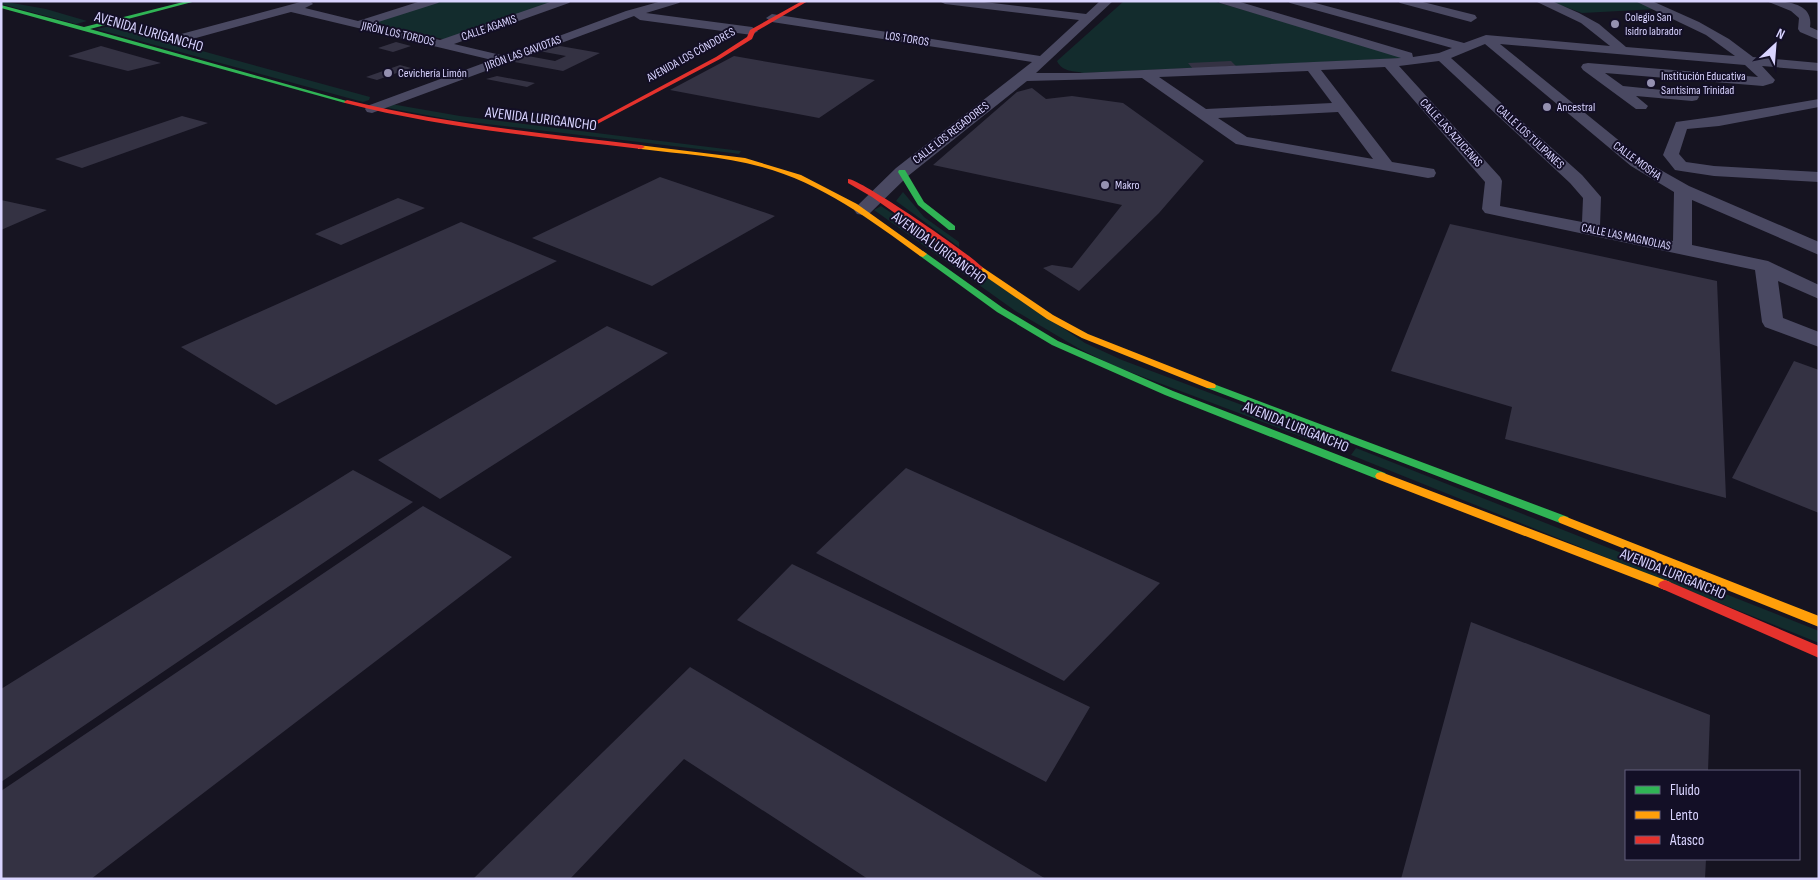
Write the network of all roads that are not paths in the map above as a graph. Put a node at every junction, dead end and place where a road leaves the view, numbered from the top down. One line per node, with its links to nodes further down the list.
1 (25, 1): 18 (main road)
2 (164, 1): 22 (main road)
3 (194, 1): 25 (main road)
4 (316, 1): 20 (street)
5 (434, 1): 26 (street)
6 (565, 1): 33 (street, CALLE AGAMIS)
7 (675, 1): 21 (street, JIRÓN LAS GAVIOTAS)
8 (806, 1): 23 (main road, AVENIDA LOS CÓNDORES)
9 (945, 1): 24 (street)
10 (1107, 1): 24 (street, CALLE LOS REGADORES)
11 (1224, 1): 40 (street)
12 (1294, 1): 35 (street)
13 (1404, 1): 27 (street)
14 (1434, 1): 27 (street)
15 (1541, 1): 36 (street)
16 (1641, 1): 41 (street)
17 (1772, 1): 31 (street)
18 (39, 4)
19 (1, 6): 28 (main road, AVENIDA LURIGANCHO)
20 (290, 8): 26 (street, JIRÓN LOS TORDOS); 32 (street)
21 (630, 14): 30 (street); 38 (street, JIRÓN LAS GAVIOTAS)
22 (95, 18): 25 (main road, AVENIDA LURIGANCHO); 28 (main road)
23 (772, 18): 30 (main road, AVENIDA LOS CÓNDORES); 39 (street, LOS TOROS)
24 (1088, 18): 39 (street, CALLE LOS REGADORES)
25 (112, 22): 28 (main road); 29 (main road, AVENIDA LURIGANCHO)
26 (359, 25): 33 (street, JIRÓN LOS TORDOS)
27 (1481, 28): 34 (street); 35 (street); 64 (street, CALLE MOSHA)
28 (81, 29): 51 (main road, AVENIDA LURIGANCHO)
29 (134, 29)
30 (752, 31): 57 (main road, AVENIDA LOS CÓNDORES)
31 (1819, 36)
32 (170, 39)
33 (441, 44): 38 (street, JIRÓN LOS TORDOS)
34 (1556, 46): 36 (street); 45 (street)
35 (1466, 48): 37 (street)
36 (1623, 51): 41 (street)
37 (1442, 56): 40 (street); 68 (street, CALLE LOS TULIPANES)
38 (507, 60): 50 (street, JIRÓN LAS GAVIOTAS)
39 (1042, 60): 47 (street, CALLE LOS REGADORES)
40 (1422, 60): 42 (street)
41 (1751, 62): 44 (street); 45 (street)
42 (1389, 63): 43 (street); 66 (street, CALLE LAS AZUCENAS)
43 (1311, 66): 46 (street); 54 (street)
44 (1819, 67)
45 (1590, 68): 48 (street)
46 (1143, 73): 47 (street); 56 (street)
47 (1024, 77): 60 (street, CALLE LOS REGADORES)
48 (1620, 90): 49 (street); 53 (street)
49 (1692, 97)
50 (393, 102): 51 (street, JIRÓN LAS GAVIOTAS); 55 (main road)
51 (373, 103): 67 (main road, AVENIDA LURIGANCHO)
52 (1819, 103): 63 (street)
53 (1641, 106)
54 (1342, 107): 56 (street); 59 (street)
55 (443, 111)
56 (1202, 114): 59 (street)
57 (579, 128): 58 (main road, AVENIDA LURIGANCHO)
58 (755, 151)
59 (1387, 166): 61 (street)
60 (902, 172): 65 (street, CALLE LOS REGADORES); 69 (main road)
61 (1428, 173)
62 (839, 175): 65 (main road, AVENIDA LURIGANCHO)
63 (1819, 178)
64 (1683, 190): 70 (street, CALLE MOSHA); 71 (street)
65 (875, 196): 67 (street, CALLE LOS REGADORES); 74 (main road, AVENIDA LURIGANCHO)
66 (1491, 209): 68 (street, CALLE LAS MAGNOLIAS)
67 (862, 210): 78 (main road, AVENIDA LURIGANCHO)
68 (1591, 230): 71 (street, CALLE LAS MAGNOLIAS)
69 (962, 235)
70 (1815, 247): 72 (street)
71 (1682, 249): 72 (street, CALLE LAS MAGNOLIAS)
72 (1775, 261): 75 (street, CALLE LAS MAGNOLIAS); 76 (street)
73 (990, 262): 74 (main road)
74 (998, 281): 77 (main road, AVENIDA LURIGANCHO)
75 (1819, 293)
76 (1819, 340)
77 (1346, 438): 78 (main road); 79 (main road, AVENIDA LURIGANCHO)
78 (1331, 457): 80 (main road, AVENIDA LURIGANCHO)
79 (1819, 622)
80 (1819, 652)

